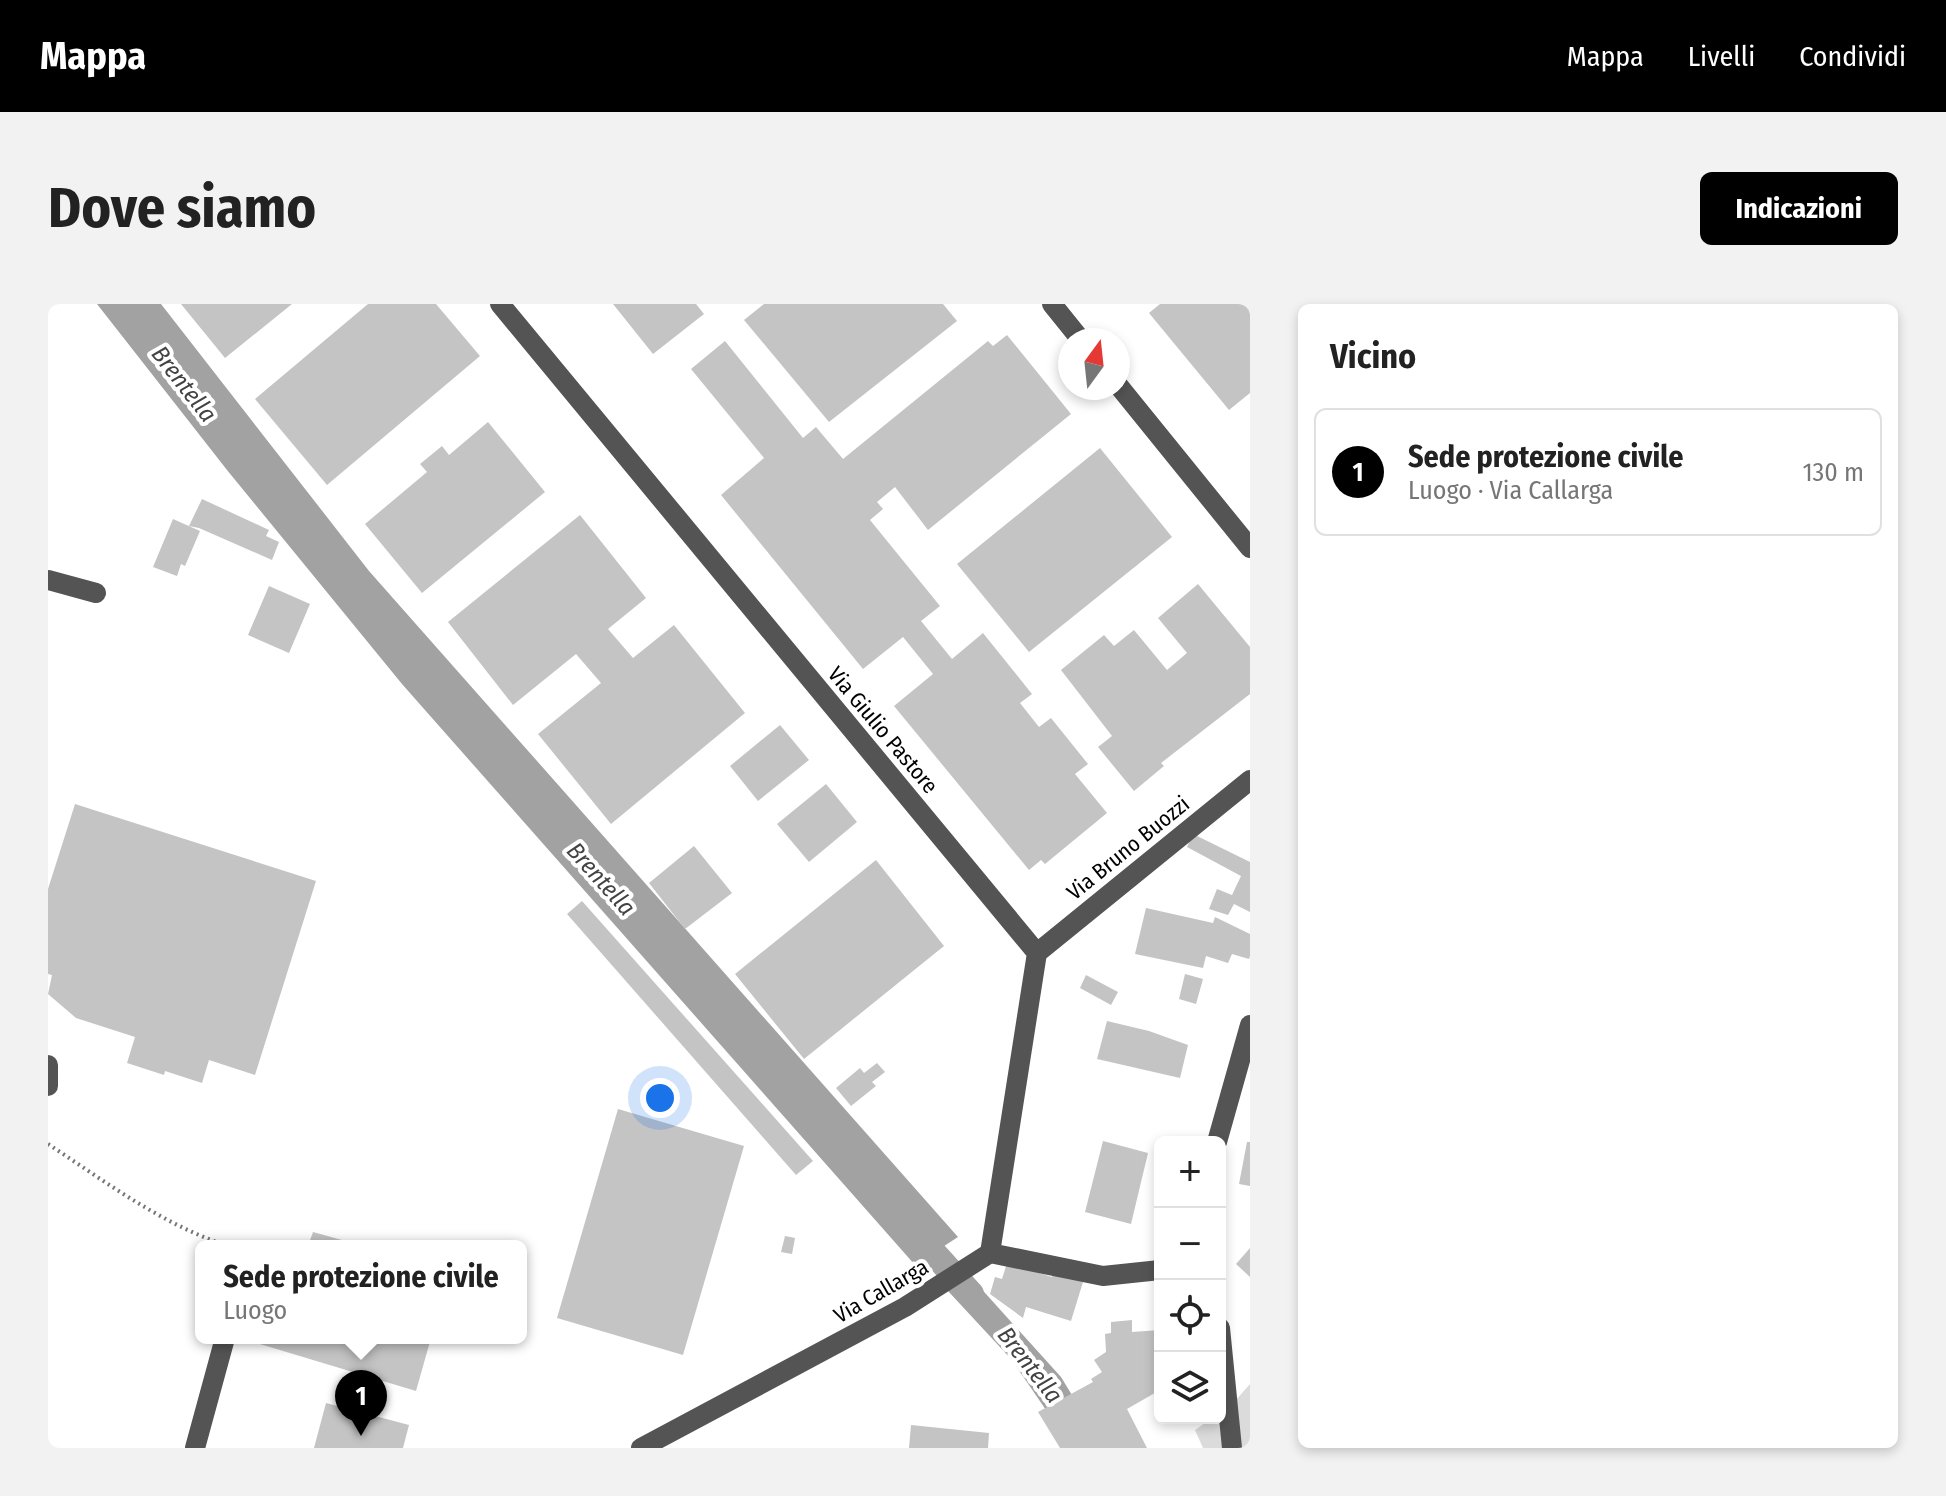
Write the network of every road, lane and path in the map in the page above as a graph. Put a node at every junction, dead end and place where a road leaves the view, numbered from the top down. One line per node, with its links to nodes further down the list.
1 (500, 304): 9 (street, Via Giulio Pastore)
2 (1052, 304): 3 (street)
3 (1071, 328)
4 (1130, 400): 5 (street)
5 (1250, 548)
6 (48, 580): 7 (street)
7 (96, 593)
8 (1250, 780): 9 (street, Via Bruno Buozzi)
9 (1037, 953): 16 (street)
10 (1250, 1025): 13 (street)
11 (48, 1065): 12 (street)
12 (48, 1086)
13 (1219, 1136)
14 (48, 1144): 15 (path)
15 (209, 1240)
16 (990, 1253): 17 (street); 21 (street, Via Callarga)
17 (1154, 1271)
18 (223, 1344): 20 (street)
19 (1222, 1352): 22 (street)
20 (195, 1448)
21 (641, 1448)
22 (1232, 1448)

